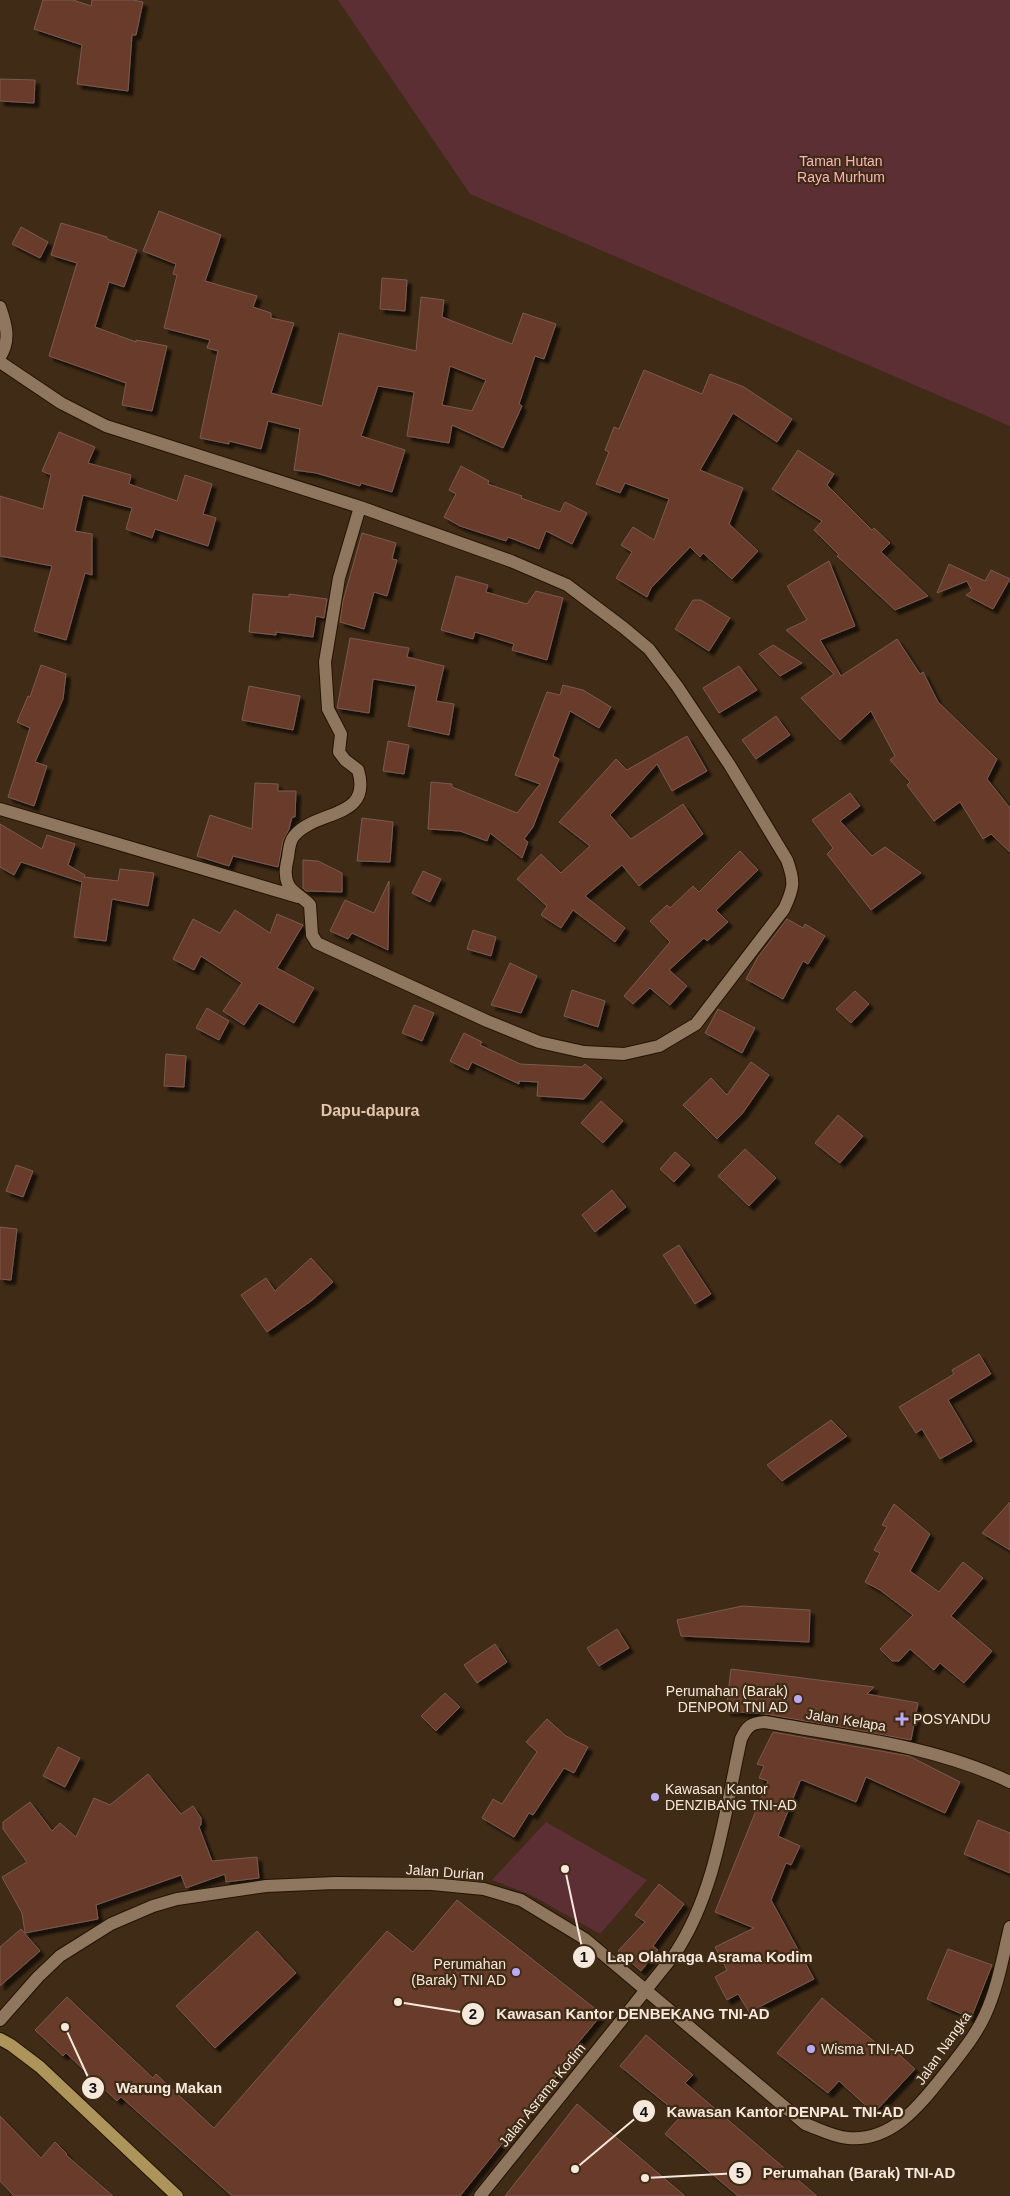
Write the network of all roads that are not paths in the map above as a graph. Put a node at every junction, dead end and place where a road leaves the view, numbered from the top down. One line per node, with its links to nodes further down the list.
1 (0, 307): 2 (street)
2 (0, 357)
3 (0, 362): 4 (street)
4 (360, 507): 6 (street); 6 (street)
5 (0, 809): 6 (street)
6 (301, 897)
7 (1010, 1782): 9 (street, Jalan Kelapa)
8 (1010, 1927): 12 (street, Jalan Nangka)
9 (646, 1989): 10 (street, Jalan Durian); 12 (street, Jalan Durian); 14 (street, Jalan Asrama Kodim)
10 (0, 2020)
11 (0, 2039): 13 (main road)
12 (903, 2120)
13 (177, 2196)
14 (480, 2196)

